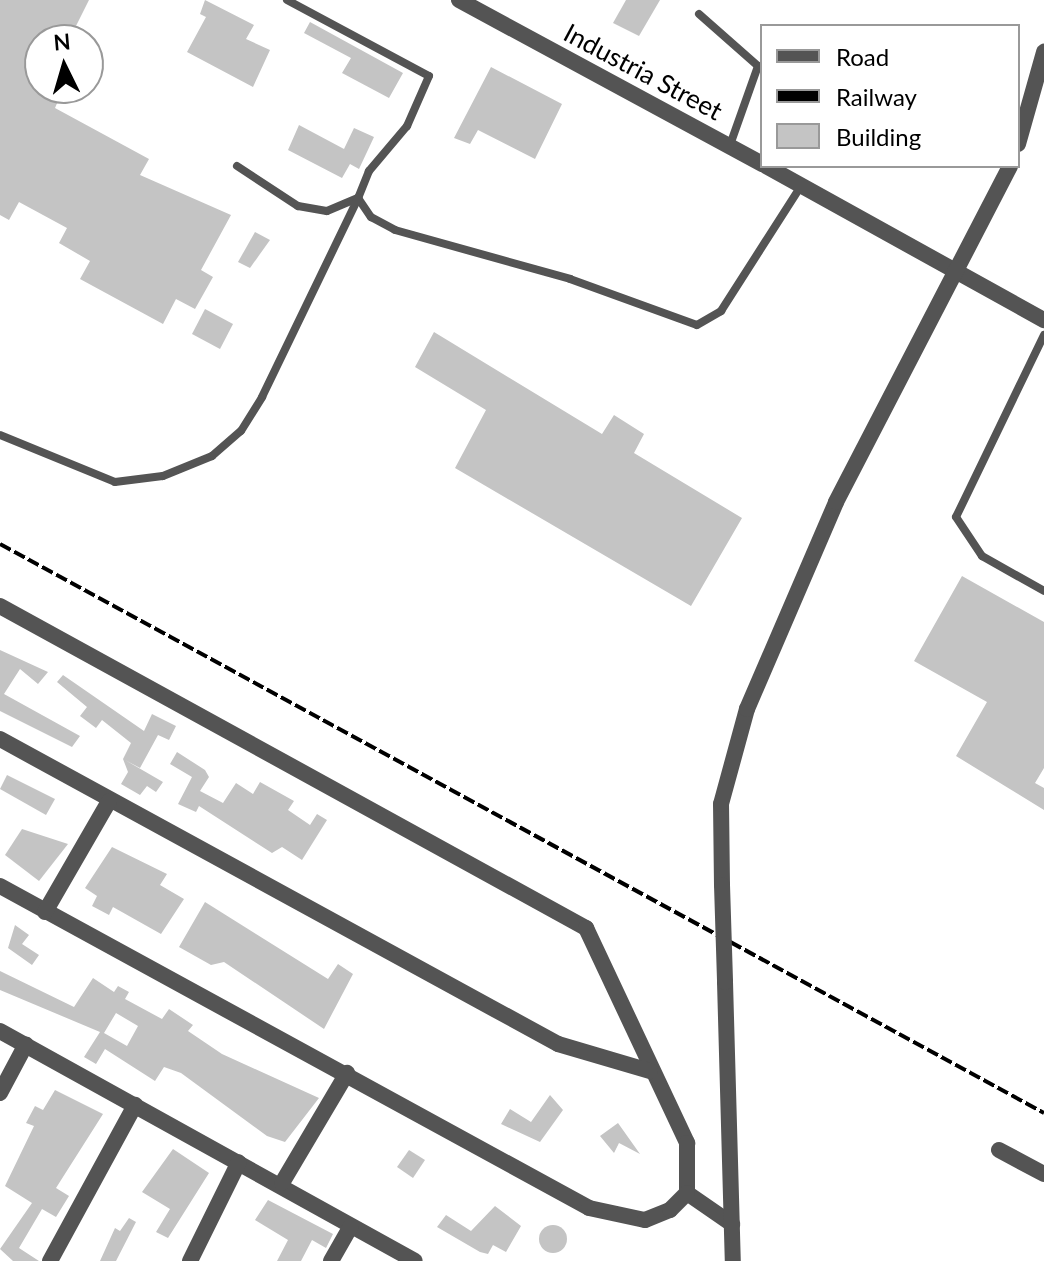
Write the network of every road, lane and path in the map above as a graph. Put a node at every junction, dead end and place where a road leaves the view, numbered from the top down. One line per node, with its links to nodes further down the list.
1 (287, 0): 12 (lane)
2 (459, 0): 6 (street, Industria Street)
3 (699, 14): 6 (lane)
4 (1044, 52): 5 (street)
5 (1020, 137)
6 (730, 145): 7 (street, Industria Street)
7 (760, 163)
8 (237, 166): 12 (lane)
9 (769, 168): 11 (street, Industria Street)
10 (1009, 168): 13 (street)
11 (801, 186): 12 (lane); 13 (street, Industria Street)
12 (358, 198): 16 (lane)
13 (956, 270): 14 (street, Industria Street); 34 (street, bridge)
14 (1044, 320)
15 (1044, 335): 17 (lane)
16 (0, 435)
17 (1044, 591)
18 (0, 606): 25 (street)
19 (0, 739): 20 (street)
20 (109, 801): 22 (street); 25 (street)
21 (0, 886): 22 (street)
22 (45, 912): 26 (street)
23 (0, 1031): 24 (street)
24 (26, 1044): 27 (street); 28 (street)
25 (650, 1071): 33 (street)
26 (347, 1073): 32 (street); 33 (street)
27 (0, 1093)
28 (135, 1105): 30 (street); 36 (street)
29 (999, 1150): 31 (street)
30 (239, 1162): 32 (street); 37 (street)
31 (1044, 1174)
32 (282, 1183): 35 (street)
33 (687, 1193): 34 (street)
34 (732, 1224): 40 (street)
35 (351, 1226): 38 (street); 39 (street)
36 (50, 1261)
37 (190, 1261)
38 (331, 1261)
39 (415, 1261)
40 (733, 1261)

